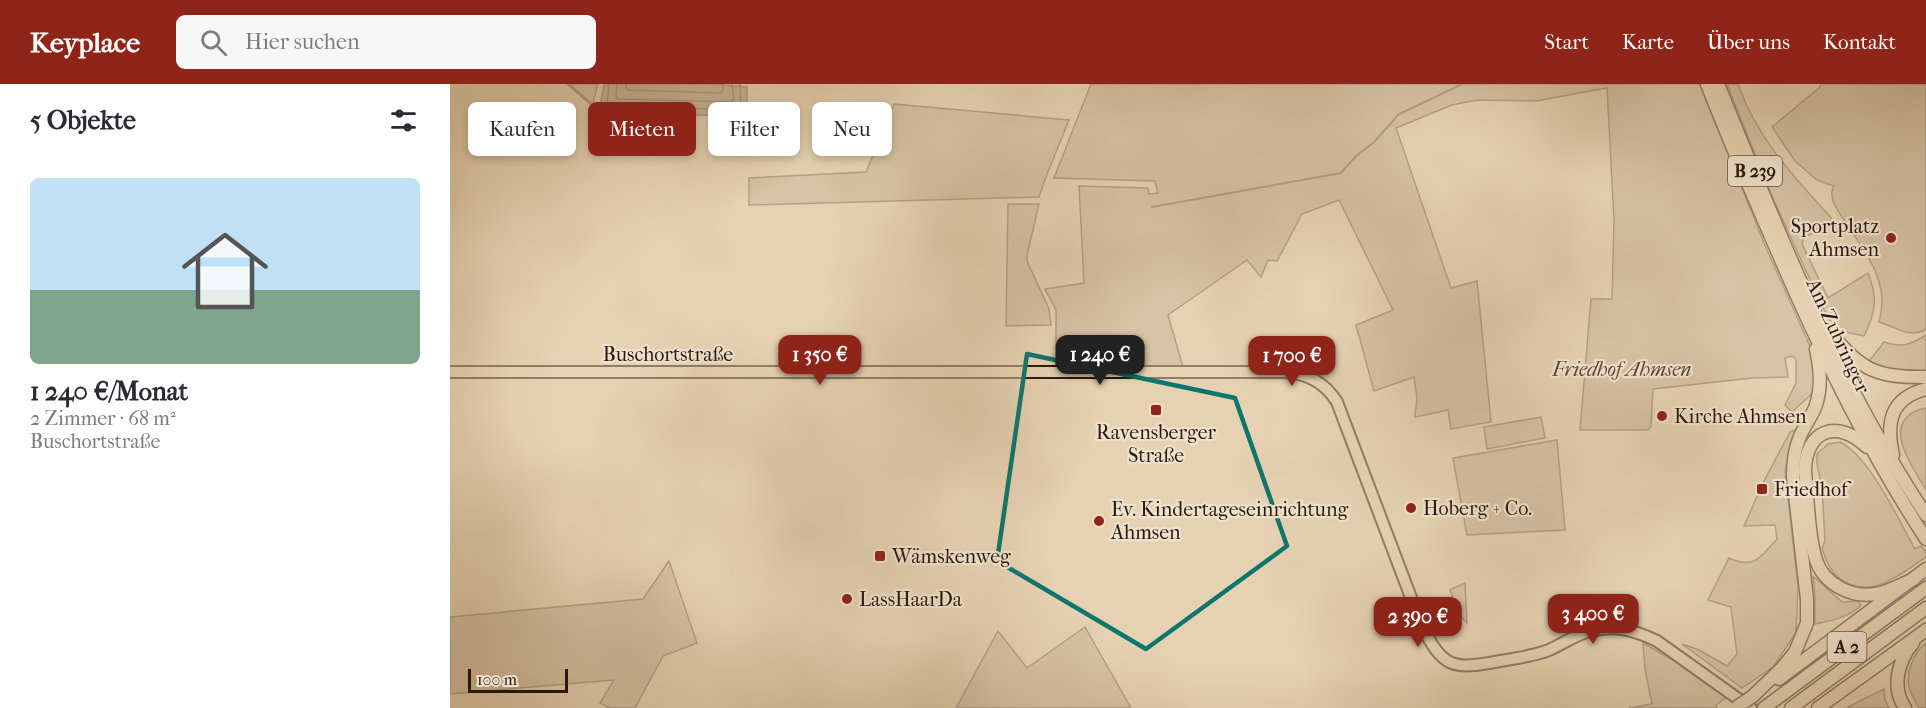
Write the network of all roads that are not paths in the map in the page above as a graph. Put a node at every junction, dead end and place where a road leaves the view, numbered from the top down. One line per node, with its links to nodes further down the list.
1 (1707, 84): 3 (highway, B 239)
2 (1718, 84): 3 (highway, B 239)
3 (1722, 108): 4 (highway, Am Zubringer / B 239)
4 (1813, 320): 5 (highway); 5 (highway)
5 (1831, 357): 7 (highway); 8 (highway, Am Zubringer); 19 (highway)
6 (450, 372): 19 (main road, Buschortstraße)
7 (1926, 377)
8 (1846, 388): 10 (highway, Am Zubringer); 11 (highway, Am Zubringer)
9 (1926, 389): 11 (highway)
10 (1874, 454): 13 (highway, Am Zubringer); 15 (highway)
11 (1895, 468): 12 (highway, Am Zubringer)
12 (1926, 515)
13 (1926, 539)
14 (1926, 569): 15 (highway)
15 (1914, 579): 19 (highway)
16 (1926, 588): 21 (highway, A 2)
17 (1926, 608): 22 (highway, A 2)
18 (1926, 630): 23 (highway); 24 (highway)
19 (1752, 702): 20 (highway, bridge)
20 (1736, 707)
21 (1766, 707)
22 (1791, 708)
23 (1818, 708)
24 (1905, 708)

